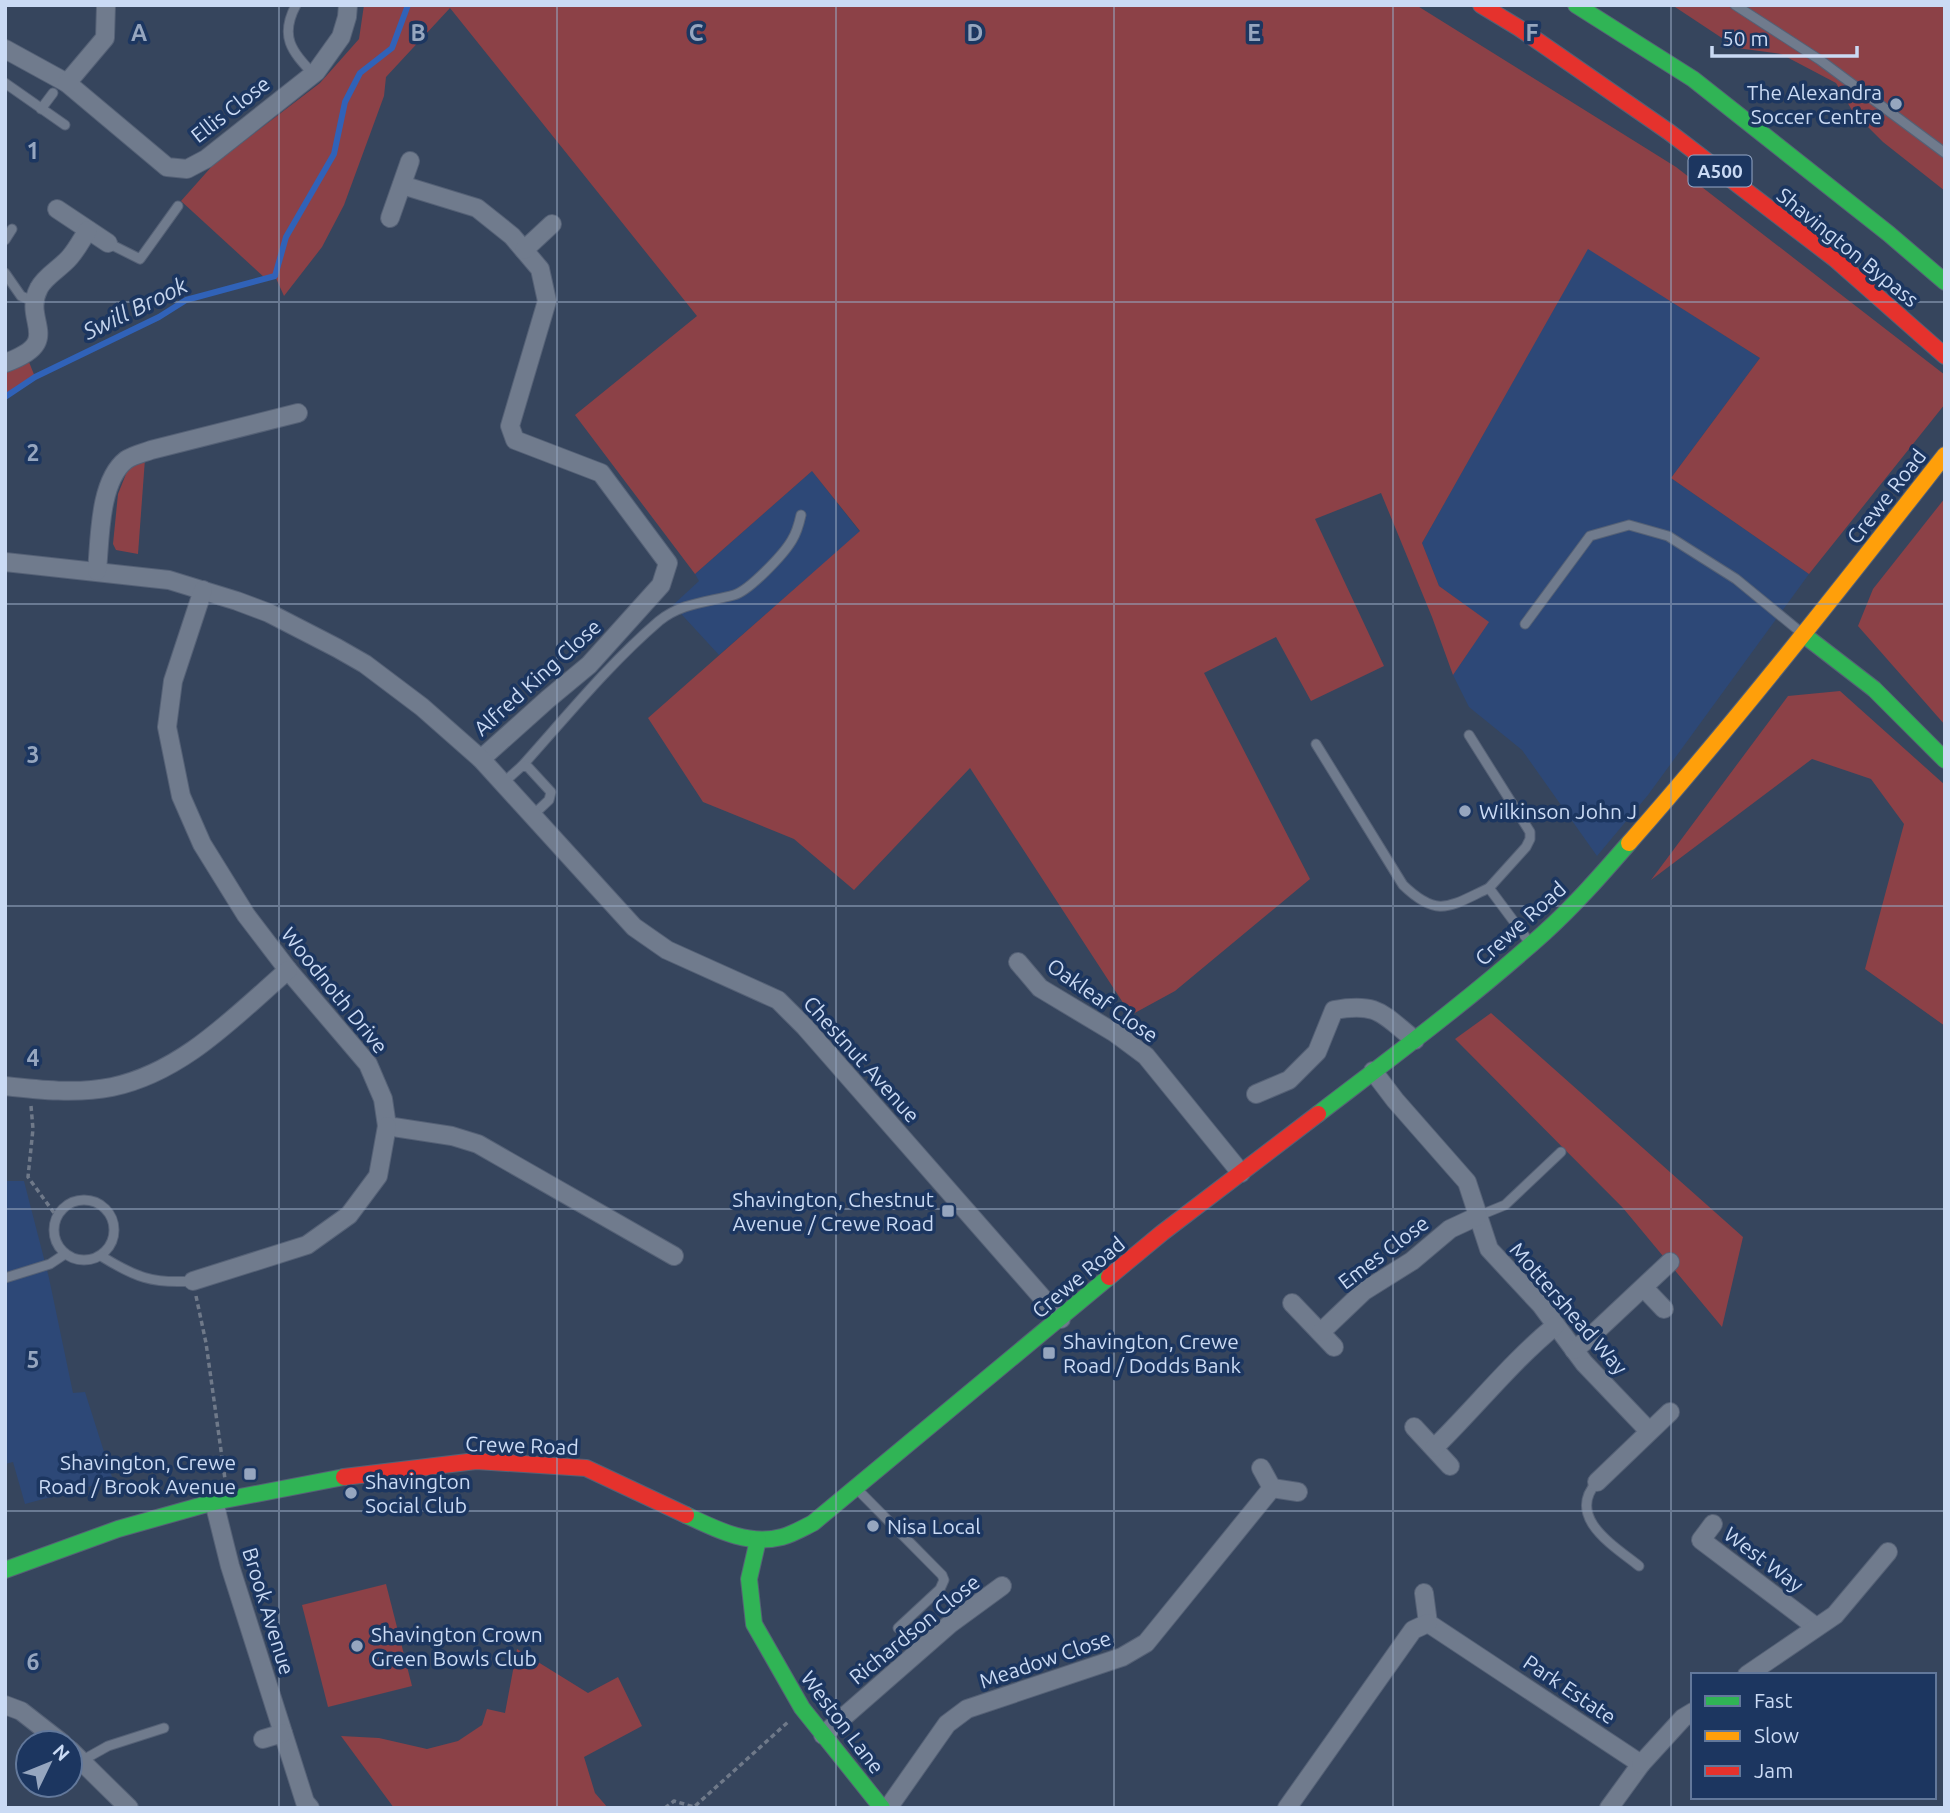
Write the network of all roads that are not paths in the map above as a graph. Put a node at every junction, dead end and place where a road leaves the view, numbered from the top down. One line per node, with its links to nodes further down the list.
1 (106, 5): 10 (street)
2 (296, 5): 8 (lane)
3 (348, 5): 8 (street, Ellis Close)
4 (1481, 5): 28 (main road, Shavington Bypass / A500)
5 (1576, 5): 26 (main road, Shavington Bypass / A500)
6 (1735, 5): 13 (lane)
7 (5, 49): 10 (street, Ellis Close)
8 (313, 74): 10 (street, Ellis Close)
9 (5, 83): 11 (lane)
10 (60, 88): 11 (lane)
11 (41, 109): 12 (lane)
12 (65, 125)
13 (1945, 153)
14 (410, 161): 15 (street)
15 (402, 185): 18 (street); 24 (street, Alfred King Close)
16 (178, 206): 23 (lane)
17 (57, 209): 21 (street)
18 (390, 218)
19 (552, 224): 24 (street)
20 (12, 229): 22 (lane)
21 (88, 230): 23 (street); 27 (street)
22 (5, 240)
23 (108, 243)
24 (524, 250): 40 (street, Alfred King Close)
25 (5, 273): 27 (lane)
26 (1945, 282)
27 (35, 302): 29 (street)
28 (1945, 356)
29 (5, 363)
30 (298, 413): 34 (street)
31 (1945, 455): 37 (main road, Crewe Road)
32 (800, 515): 42 (lane)
33 (5, 562): 34 (street, Chestnut Avenue)
34 (97, 571): 35 (street, Chestnut Avenue)
35 (203, 590): 40 (street, Chestnut Avenue); 48 (street, Woodnoth Drive)
36 (1525, 624): 37 (lane)
37 (1804, 635): 41 (main road); 46 (main road, Crewe Road)
38 (1469, 735): 45 (lane)
39 (1316, 744): 45 (lane)
40 (481, 759): 43 (street, Chestnut Avenue)
41 (1945, 760)
42 (522, 766): 43 (lane); 44 (lane)
43 (503, 783): 44 (street, Chestnut Avenue)
44 (532, 816): 66 (street, Chestnut Avenue)
45 (1489, 888): 46 (lane)
46 (1531, 944): 49 (main road, Crewe Road)
47 (1018, 962): 55 (street, Oakleaf Close)
48 (288, 970): 51 (street); 53 (street, Woodnoth Drive)
49 (1415, 1040): 50 (main road, Crewe Road); 52 (street)
50 (1373, 1071): 55 (main road, Crewe Road); 56 (street, Mottershead Way)
51 (5, 1086)
52 (1256, 1094)
53 (387, 1126): 59 (street); 62 (street)
54 (1561, 1152): 56 (lane)
55 (1241, 1173): 66 (main road, Crewe Road)
56 (1478, 1216): 67 (street, Mottershead Way); 68 (street, Emes Close)
57 (65, 1254): 58 (lane); 58 (lane); 61 (lane)
58 (101, 1256): 62 (lane)
59 (674, 1256)
60 (1670, 1262): 63 (street)
61 (5, 1278)
62 (193, 1280)
63 (1644, 1288): 65 (street); 70 (street)
64 (1292, 1303): 68 (street)
65 (1664, 1309)
66 (1061, 1319): 78 (main road, Crewe Road)
67 (1555, 1326): 70 (street, Mottershead Way); 74 (street)
68 (1321, 1332): 69 (street)
69 (1334, 1347)
70 (1574, 1350): 73 (street, Mottershead Way)
71 (1670, 1412): 73 (street)
72 (1414, 1427): 74 (street)
73 (1649, 1431): 77 (street)
74 (1434, 1448): 75 (street)
75 (1450, 1466)
76 (1261, 1468): 79 (street)
77 (1597, 1482): 85 (lane)
78 (856, 1488): 83 (main road, Crewe Road); 90 (lane)
79 (1272, 1488): 80 (street); 106 (street, Meadow Close)
80 (1298, 1492)
81 (221, 1501): 83 (main road, Crewe Road); 86 (main road, Crewe Road); 97 (street, Brook Avenue)
82 (1713, 1524): 91 (street, West Way)
83 (758, 1540): 98 (main road, Weston Lane)
84 (1888, 1552): 91 (street)
85 (1639, 1566)
86 (5, 1570)
87 (1002, 1586): 98 (street, Richardson Close)
88 (1424, 1593): 89 (street)
89 (1428, 1623): 102 (street, Park Estate); 107 (street)
90 (898, 1628)
91 (1816, 1628): 92 (street)
92 (1750, 1673)
93 (5, 1705): 96 (street)
94 (1691, 1713): 102 (street)
95 (164, 1728): 100 (lane)
96 (45, 1729)
97 (283, 1733): 99 (street); 104 (street, Brook Avenue)
98 (823, 1735): 105 (main road, Weston Lane)
99 (263, 1739)
100 (84, 1753)
101 (84, 1762): 103 (street)
102 (1641, 1764): 108 (street)
103 (127, 1807)
104 (310, 1808)
105 (882, 1808)
106 (888, 1808)
107 (1287, 1808)
108 (1609, 1808)

